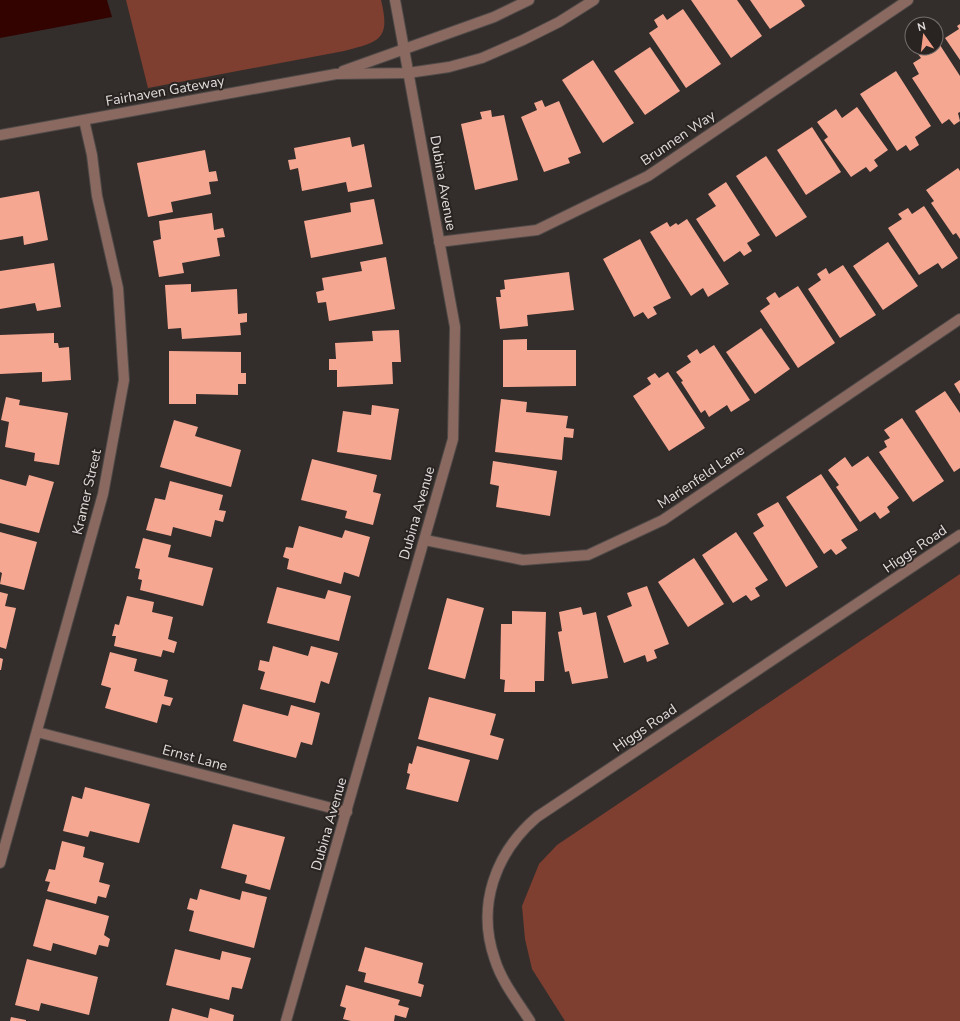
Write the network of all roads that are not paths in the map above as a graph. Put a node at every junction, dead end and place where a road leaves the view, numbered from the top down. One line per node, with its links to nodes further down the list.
1 (394, 0): 5 (street, Dubina Avenue)
2 (529, 0): 5 (street, Fairhaven Gateway)
3 (594, 0): 6 (street, Fairhaven Gateway)
4 (908, 0): 10 (street, Brunnen Way)
5 (404, 49): 6 (street, Dubina Avenue); 7 (street, Fairhaven Gateway)
6 (408, 73): 7 (street, Fairhaven Gateway); 10 (street, Dubina Avenue)
7 (336, 74): 8 (street, Fairhaven Gateway)
8 (84, 120): 9 (street, Fairhaven Gateway); 14 (street, Kramer Street)
9 (0, 135)
10 (439, 242): 13 (street, Dubina Avenue)
11 (960, 319): 13 (street, Marienfeld Lane)
12 (960, 536): 18 (street, Higgs Road)
13 (424, 540): 15 (street, Dubina Avenue)
14 (37, 732): 15 (street, Ernst Lane); 16 (street, Kramer Street)
15 (347, 812): 17 (street, Dubina Avenue)
16 (0, 863)
17 (286, 1021)
18 (530, 1021)

